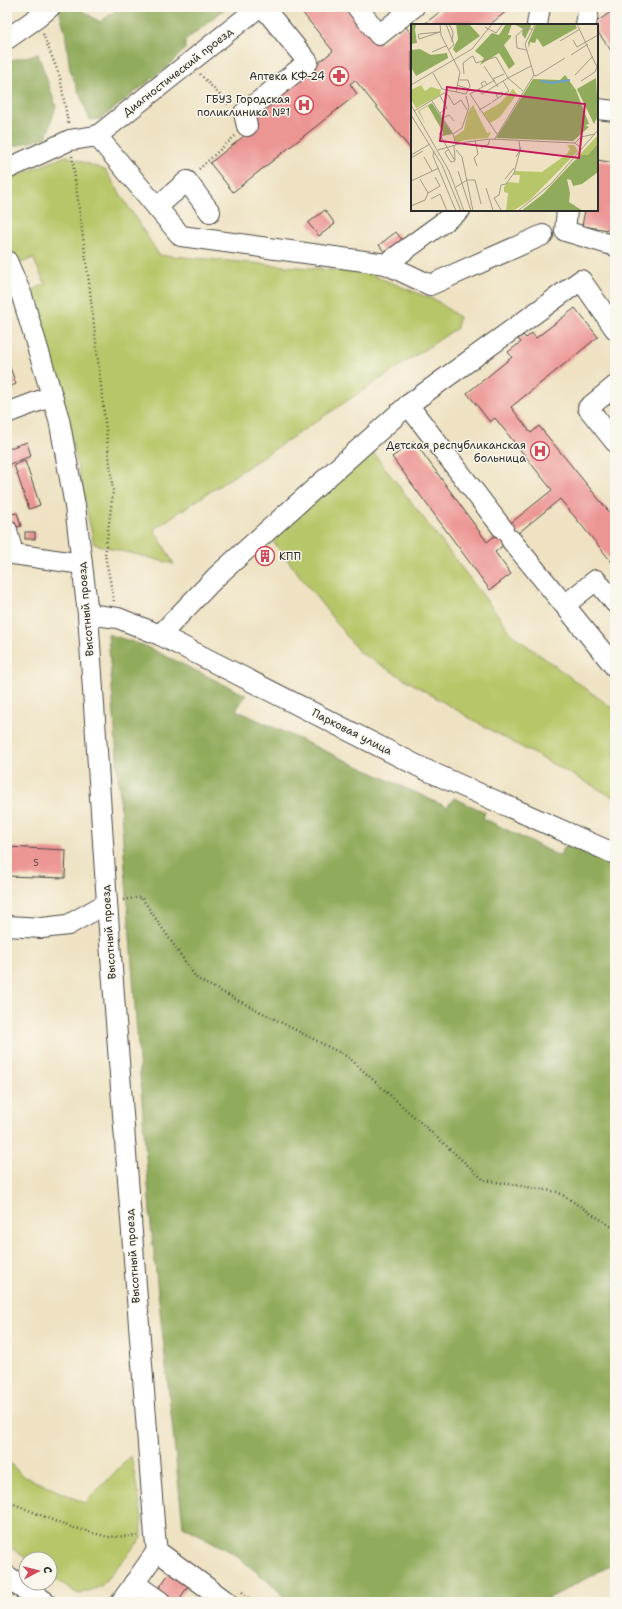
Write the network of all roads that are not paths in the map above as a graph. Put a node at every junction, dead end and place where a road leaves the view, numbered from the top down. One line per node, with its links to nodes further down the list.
1 (259, 7): 14 (street, Диагностический проезд)
2 (263, 7): 13 (street)
3 (357, 7): 4 (street)
4 (414, 7)
5 (540, 7): 8 (street)
6 (589, 7): 9 (street)
7 (44, 13): 10 (street)
8 (537, 24)
9 (586, 24)
10 (7, 39)
11 (598, 109): 12 (street)
12 (615, 111)
13 (242, 131)
14 (97, 136): 15 (street); 16 (street)
15 (7, 169)
16 (157, 207): 19 (street); 23 (street)
17 (459, 211): 23 (street)
18 (567, 211): 21 (street)
19 (210, 212)
20 (543, 235): 23 (street)
21 (615, 246)
22 (7, 261): 26 (street, Высотный проезд)
23 (386, 264)
24 (615, 329): 27 (street)
25 (615, 386): 29 (street)
26 (52, 396): 28 (street); 31 (street, Высотный проезд)
27 (408, 405): 33 (street); 35 (street)
28 (7, 412)
29 (615, 442)
30 (7, 530): 31 (street)
31 (82, 564): 34 (street, Высотный проезд)
32 (615, 603): 33 (street)
33 (565, 605): 36 (street)
34 (88, 614): 35 (street, Парковая улица); 38 (street, Высотный проезд)
35 (160, 635): 37 (street, Парковая улица)
36 (613, 660)
37 (615, 854)
38 (107, 903): 40 (street); 42 (street, Высотный проезд)
39 (7, 926): 40 (street)
40 (42, 928): 41 (street)
41 (7, 939)
42 (156, 1544): 44 (street); 48 (street)
43 (7, 1577): 45 (main road)
44 (134, 1583): 46 (street); 47 (street)
45 (44, 1602)
46 (121, 1602)
47 (161, 1602)
48 (227, 1602)

